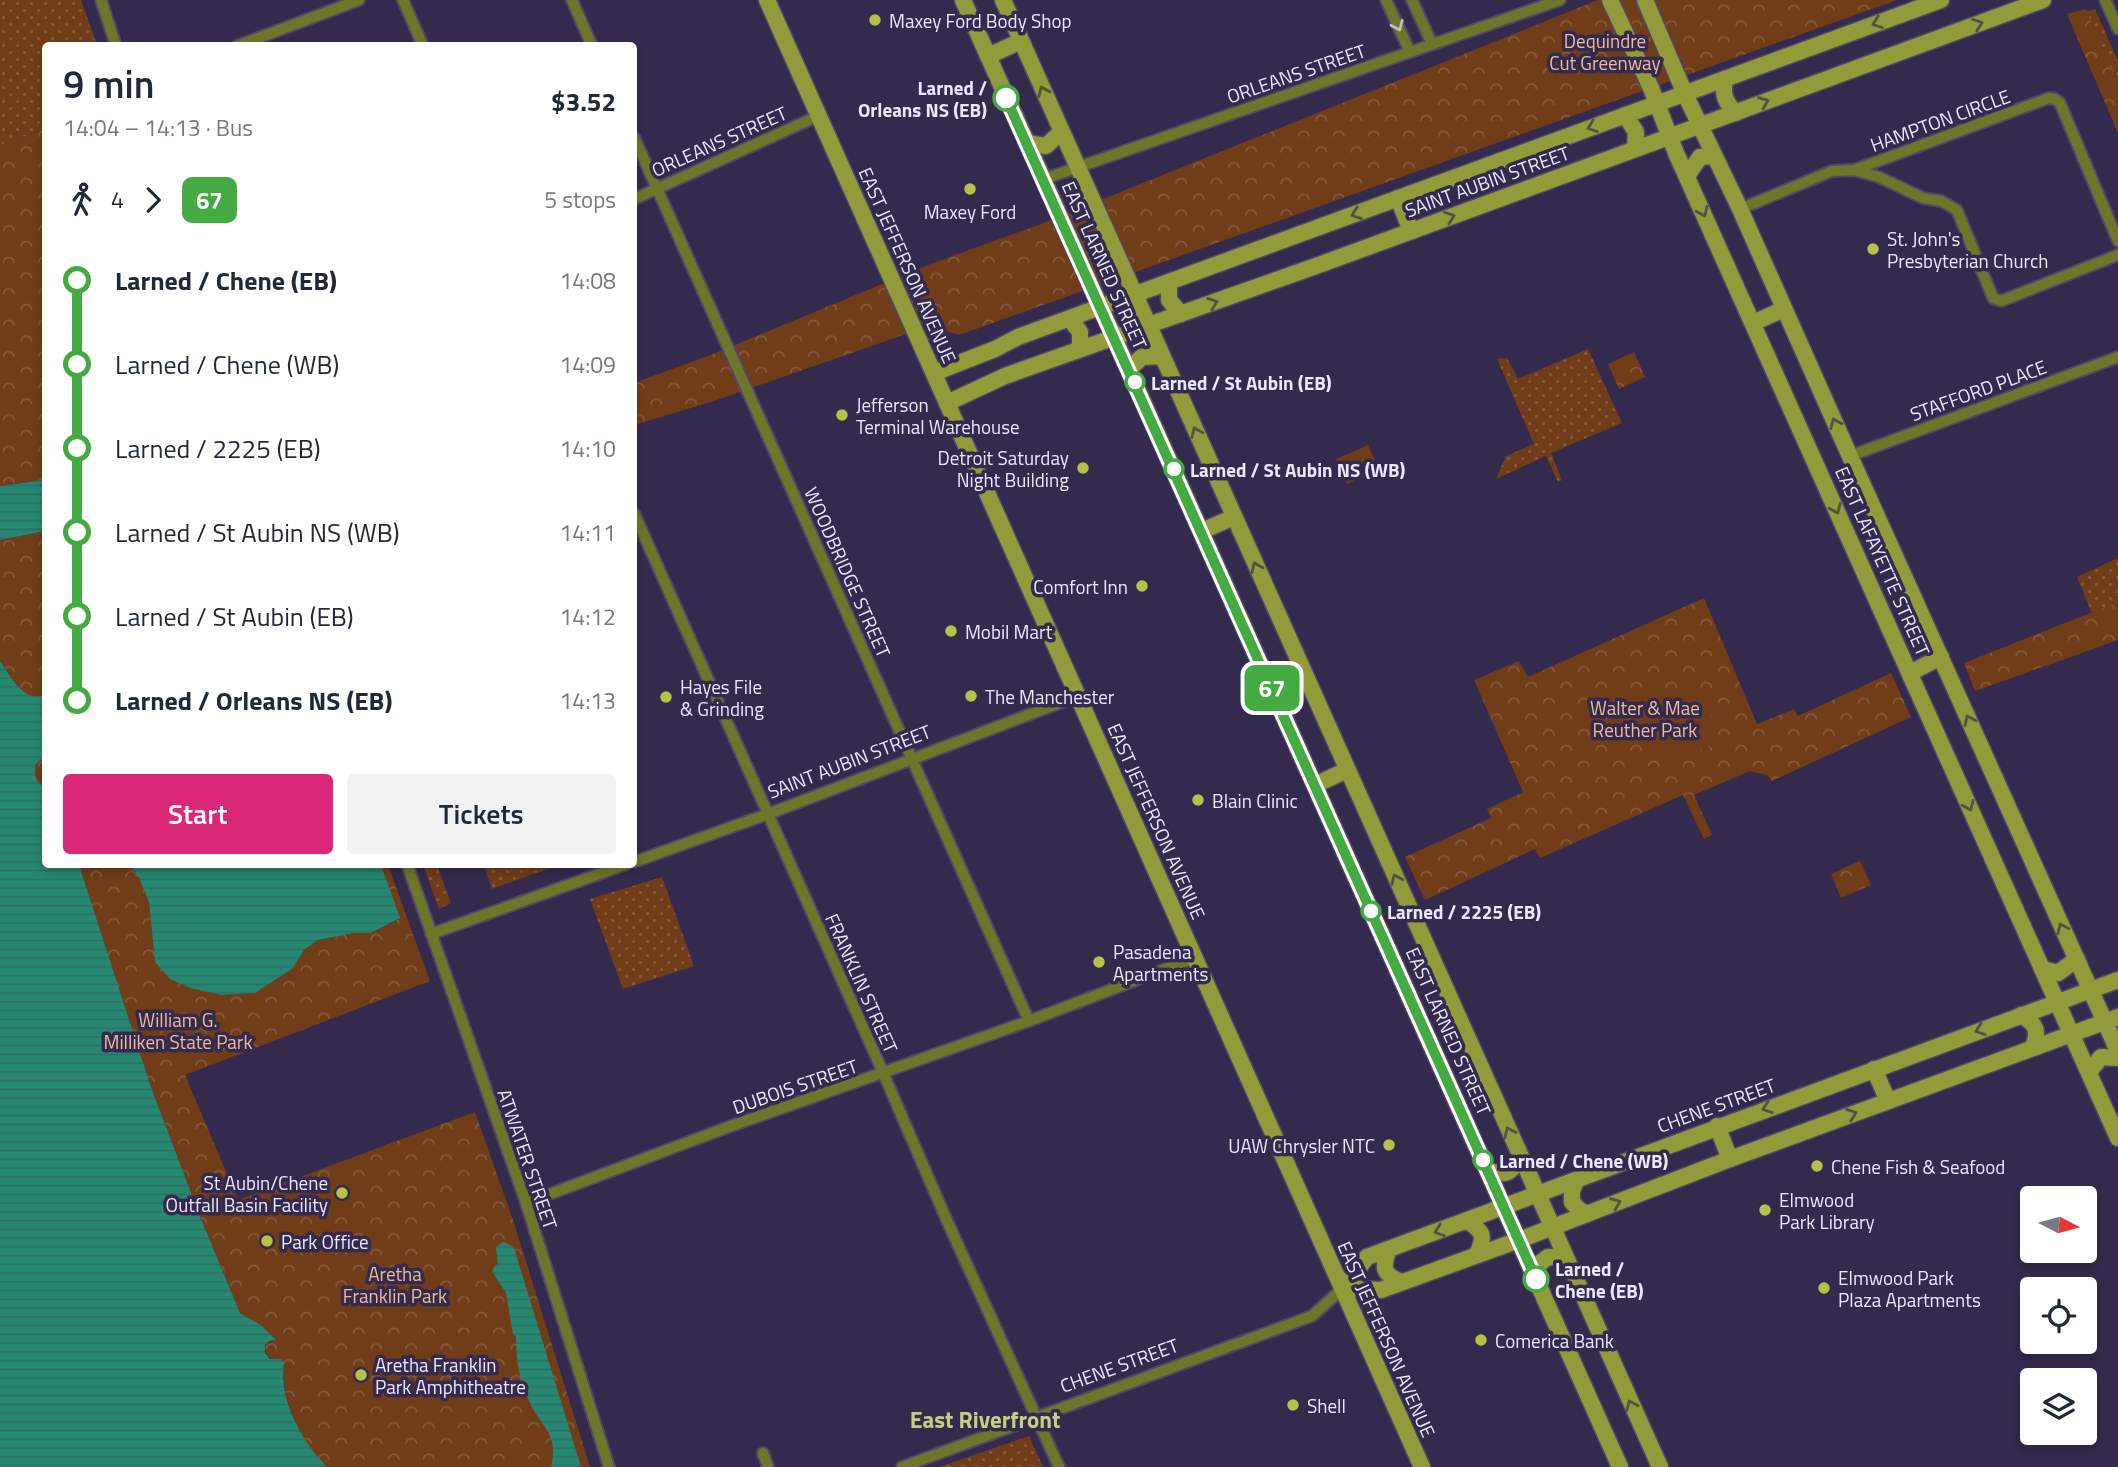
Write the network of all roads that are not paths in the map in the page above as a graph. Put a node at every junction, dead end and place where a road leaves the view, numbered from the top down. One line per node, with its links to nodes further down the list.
1 (101, 0): 18 (street)
2 (359, 0): 19 (street)
3 (403, 0): 20 (street)
4 (572, 0): 21 (street)
5 (766, 0): 29 (street, EAST JEFFERSON AVENUE)
6 (963, 0): 24 (street, EAST LARNED STREET)
7 (1003, 0): 17 (street, EAST LARNED STREET)
8 (1386, 0): 23 (street, one-way to 23)
9 (1412, 0): 22 (street)
10 (1560, 0): 22 (street, ORLEANS STREET)
11 (1610, 0): 27 (street, EAST LAFAYETTE STREET)
12 (1941, 0): 25 (street, SAINT AUBIN STREET, one-way to 25)
13 (2043, 0): 28 (street, SAINT AUBIN STREET, one-way to 13)
14 (2105, 0): 16 (street)
15 (1647, 3): 26 (street, EAST LAFAYETTE STREET)
16 (2118, 29)
17 (1021, 41): 24 (street); 32 (street, EAST LARNED STREET, one-way to 17)
18 (115, 42)
19 (248, 42)
20 (422, 42)
21 (590, 42)
22 (1432, 44): 23 (street, ORLEANS STREET)
23 (1410, 52): 38 (street, ORLEANS STREET)
24 (988, 56): 34 (street, EAST LARNED STREET)
25 (1725, 79): 26 (street, SAINT AUBIN STREET); 28 (street)
26 (1685, 94): 27 (street, SAINT AUBIN STREET); 31 (street, EAST LAFAYETTE STREET)
27 (1657, 104): 30 (street, SAINT AUBIN STREET); 33 (street, EAST LAFAYETTE STREET)
28 (1736, 113): 31 (street, SAINT AUBIN STREET)
29 (818, 116): 42 (street, ORLEANS STREET); 63 (street, EAST JEFFERSON AVENUE)
30 (1625, 116): 36 (street); 44 (street, SAINT AUBIN STREET, one-way to 44)
31 (1700, 126): 33 (street, SAINT AUBIN STREET); 37 (street, EAST LAFAYETTE STREET)
32 (1062, 132): 34 (street); 38 (street, EAST LARNED STREET)
33 (1670, 138): 36 (street, SAINT AUBIN STREET); 40 (street, EAST LAFAYETTE STREET)
34 (1027, 143): 41 (street, EAST LARNED STREET)
35 (637, 144): 42 (street, WOODBRIDGE STREET)
36 (1635, 149): 46 (street, SAINT AUBIN STREET, one-way to 36)
37 (1714, 156): 40 (street); 45 (street, EAST LAFAYETTE STREET)
38 (1078, 169): 41 (street, ORLEANS STREET); 50 (street, EAST LARNED STREET)
39 (1854, 170): 45 (street); 47 (street, HAMPTON CIRCLE); 48 (street, HAMPTON CIRCLE)
40 (1687, 176): 55 (street, EAST LAFAYETTE STREET, one-way to 55)
41 (1044, 179): 51 (street, EAST LARNED STREET)
42 (656, 188): 43 (street, ORLEANS STREET); 73 (street, WOODBRIDGE STREET)
43 (637, 198)
44 (1398, 198): 46 (street); 49 (street, SAINT AUBIN STREET, one-way to 49)
45 (1740, 209): 52 (street, EAST LAFAYETTE STREET)
46 (1411, 231): 53 (street, SAINT AUBIN STREET, one-way to 46)
47 (2118, 241)
48 (2118, 255)
49 (1168, 282): 50 (street, SAINT AUBIN STREET); 53 (street)
50 (1135, 295): 51 (street, SAINT AUBIN STREET); 56 (street, EAST LARNED STREET)
51 (1101, 307): 54 (street, SAINT AUBIN STREET); 57 (street, EAST LARNED STREET)
52 (1784, 309): 55 (street); 66 (street, EAST LAFAYETTE STREET, one-way to 52)
53 (1181, 314): 56 (street, SAINT AUBIN STREET)
54 (1070, 318): 58 (street); 59 (street, SAINT AUBIN STREET)
55 (1753, 323): 71 (street, EAST LAFAYETTE STREET, one-way to 71)
56 (1148, 325): 57 (street, SAINT AUBIN STREET); 60 (street, EAST LARNED STREET)
57 (1115, 337): 58 (street, SAINT AUBIN STREET); 62 (street, EAST LARNED STREET)
58 (1080, 349): 64 (street, SAINT AUBIN STREET)
59 (982, 353): 63 (street, SAINT AUBIN STREET); 64 (street)
60 (1162, 356): 62 (street); 67 (street, EAST LARNED STREET, one-way to 60)
61 (2118, 357): 66 (street, STAFFORD PLACE)
62 (1129, 369): 69 (street, EAST LARNED STREET)
63 (934, 373): 65 (street, EAST JEFFERSON AVENUE)
64 (995, 381): 65 (street, SAINT AUBIN STREET)
65 (947, 403): 72 (street, EAST JEFFERSON AVENUE)
66 (1850, 456): 70 (street, EAST LAFAYETTE STREET)
67 (1234, 517): 69 (street); 74 (street, EAST LARNED STREET, one-way to 67)
68 (637, 520): 76 (street, FRANKLIN STREET)
69 (1202, 531): 75 (street, EAST LARNED STREET)
70 (1941, 657): 71 (street); 82 (street, EAST LAFAYETTE STREET, one-way to 70)
71 (1910, 673): 83 (street, EAST LAFAYETTE STREET, one-way to 83)
72 (1078, 696): 73 (street, SAINT AUBIN STREET); 81 (street, EAST JEFFERSON AVENUE)
73 (913, 758): 76 (street, SAINT AUBIN STREET); 89 (street, WOODBRIDGE STREET)
74 (1347, 770): 75 (street); 100 (street, EAST LARNED STREET, one-way to 74)
75 (1315, 785): 102 (street, EAST LARNED STREET)
76 (768, 814): 77 (street, SAINT AUBIN STREET); 96 (street, FRANKLIN STREET)
77 (637, 861)
78 (408, 868): 80 (street, ATWATER STREET)
79 (616, 868): 80 (street)
80 (431, 934): 105 (street, ATWATER STREET)
81 (1194, 958): 89 (street, DUBOIS STREET); 116 (street, EAST JEFFERSON AVENUE)
82 (2077, 959): 83 (street); 85 (street, EAST LAFAYETTE STREET)
83 (2042, 969): 86 (street, EAST LAFAYETTE STREET)
84 (2118, 980): 85 (street, CHENE STREET)
85 (2090, 990): 86 (street, CHENE STREET); 88 (street, EAST LAFAYETTE STREET)
86 (2057, 1002): 87 (street, CHENE STREET); 90 (street, EAST LAFAYETTE STREET)
87 (2021, 1015): 91 (street); 94 (street, CHENE STREET, one-way to 94)
88 (2111, 1020): 90 (street); 92 (street, EAST LAFAYETTE STREET)
89 (1029, 1021): 96 (street, DUBOIS STREET)
90 (2071, 1034): 91 (street); 95 (street, EAST LAFAYETTE STREET)
91 (2033, 1048): 97 (street)
92 (2118, 1051)
93 (2118, 1058): 95 (street)
94 (1874, 1069): 97 (street); 98 (street, CHENE STREET, one-way to 98)
95 (2089, 1072): 99 (street, EAST LAFAYETTE STREET)
96 (884, 1073): 105 (street, DUBOIS STREET); 117 (street, FRANKLIN STREET)
97 (1888, 1101): 101 (street, one-way to 97)
98 (1717, 1126): 101 (street); 103 (street, CHENE STREET)
99 (2118, 1138)
100 (1520, 1156): 102 (street); 104 (street, EAST LARNED STREET)
101 (1730, 1159): 107 (street, one-way to 101)
102 (1488, 1170): 106 (street, EAST LARNED STREET)
103 (1576, 1181): 104 (street, CHENE STREET); 107 (street)
104 (1536, 1194): 106 (street, CHENE STREET); 109 (street, EAST LARNED STREET)
105 (526, 1203): 119 (street, ATWATER STREET)
106 (1503, 1207): 108 (street, CHENE STREET); 110 (street, EAST LARNED STREET)
107 (1587, 1214): 109 (street)
108 (1466, 1221): 111 (street, CHENE STREET, one-way to 111); 112 (street)
109 (1551, 1227): 110 (street); 113 (street, EAST LARNED STREET)
110 (1519, 1240): 112 (street); 114 (street, EAST LARNED STREET)
111 (1389, 1249): 115 (street); 116 (street, CHENE STREET)
112 (1477, 1254): 115 (street)
113 (1565, 1258): 114 (street); 125 (street, EAST LARNED STREET, one-way to 113)
114 (1532, 1269): 124 (street, EAST LARNED STREET)
115 (1401, 1283): 116 (street)
116 (1343, 1288): 117 (street, CHENE STREET); 123 (street, EAST JEFFERSON AVENUE)
117 (1037, 1417): 121 (street, CHENE STREET); 122 (street, FRANKLIN STREET)
118 (763, 1453): 120 (street)
119 (609, 1467)
120 (768, 1467)
121 (901, 1467)
122 (1059, 1467)
123 (1422, 1467)
124 (1620, 1467)
125 (1660, 1467)

